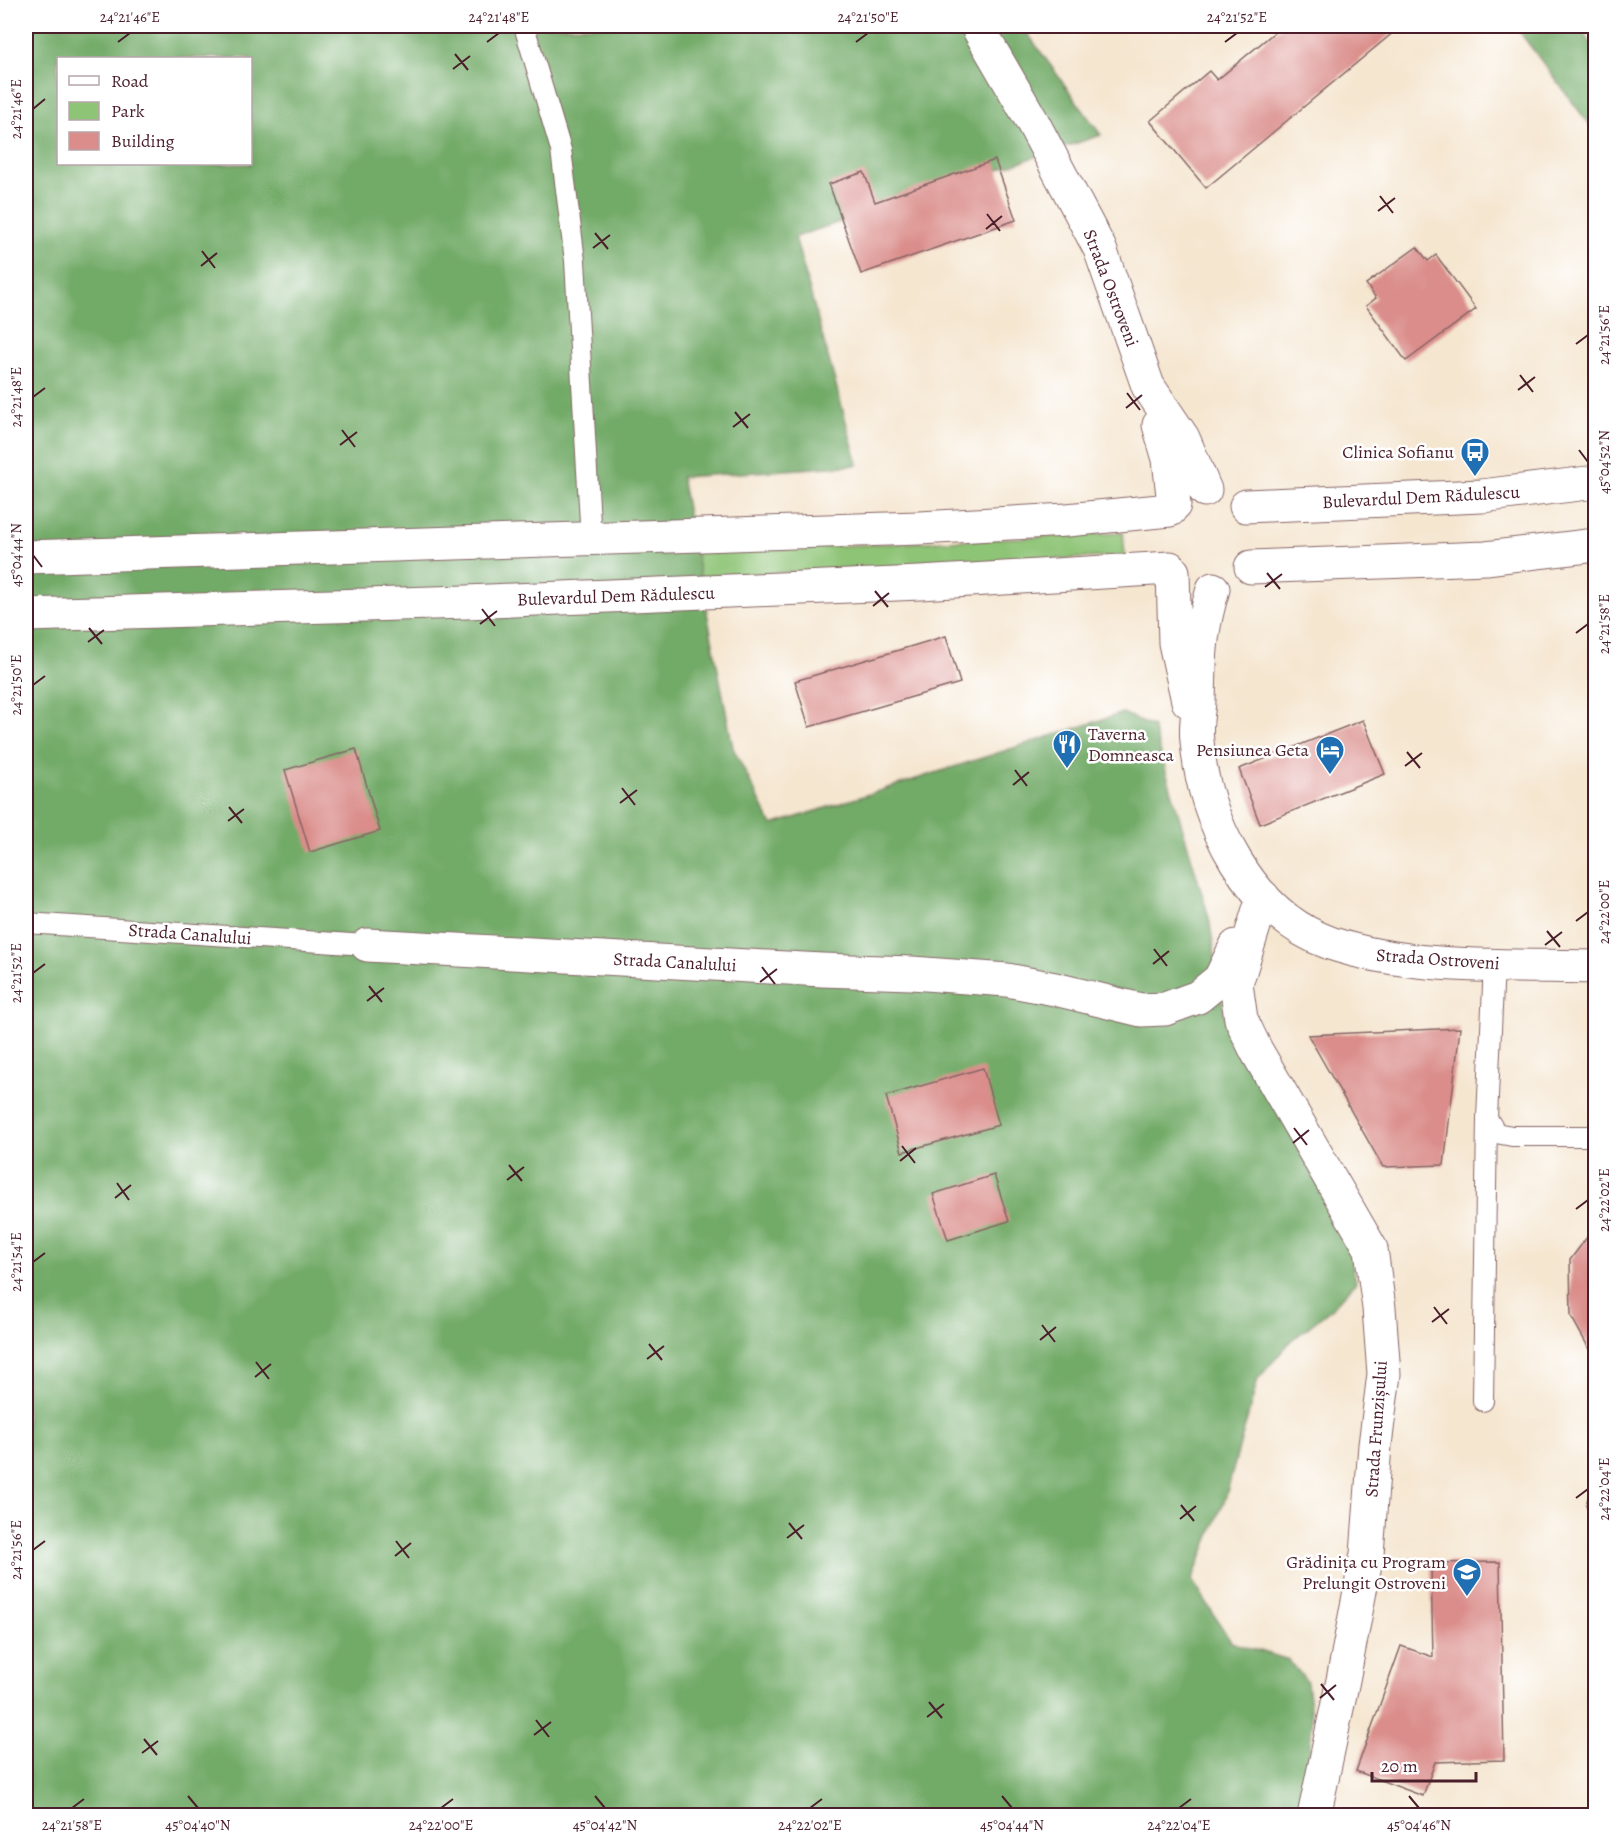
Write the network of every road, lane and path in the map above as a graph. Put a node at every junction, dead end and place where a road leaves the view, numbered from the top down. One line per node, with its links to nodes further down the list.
1 (524, 26): 8 (lane)
2 (977, 26): 3 (street, Strada Ostroveni)
3 (1148, 386): 5 (street, Strada Ostroveni); 7 (street)
4 (1596, 482): 6 (street, Bulevardul Dem Rădulescu)
5 (1205, 490): 6 (street); 7 (street)
6 (1246, 506): 11 (street)
7 (1172, 508): 8 (street); 12 (street)
8 (591, 540): 10 (street)
9 (1596, 545): 11 (street)
10 (26, 557)
11 (1251, 567): 13 (street)
12 (1172, 570): 13 (street); 14 (street, Bulevardul Dem Rădulescu); 15 (street)
13 (1213, 589): 15 (street, Strada Ostroveni)
14 (26, 615)
15 (1196, 740): 16 (street, Strada Ostroveni)
16 (1263, 897): 18 (street, Strada Canalului); 19 (street, Strada Ostroveni); 24 (street, Strada Frunzișului)
17 (26, 923): 18 (lane, Strada Canalului)
18 (366, 945)
19 (1494, 964): 20 (street, Strada Ostroveni); 21 (lane)
20 (1596, 967)
21 (1487, 1118): 22 (lane); 23 (lane)
22 (1596, 1136)
23 (1483, 1401)
24 (1314, 1815)

